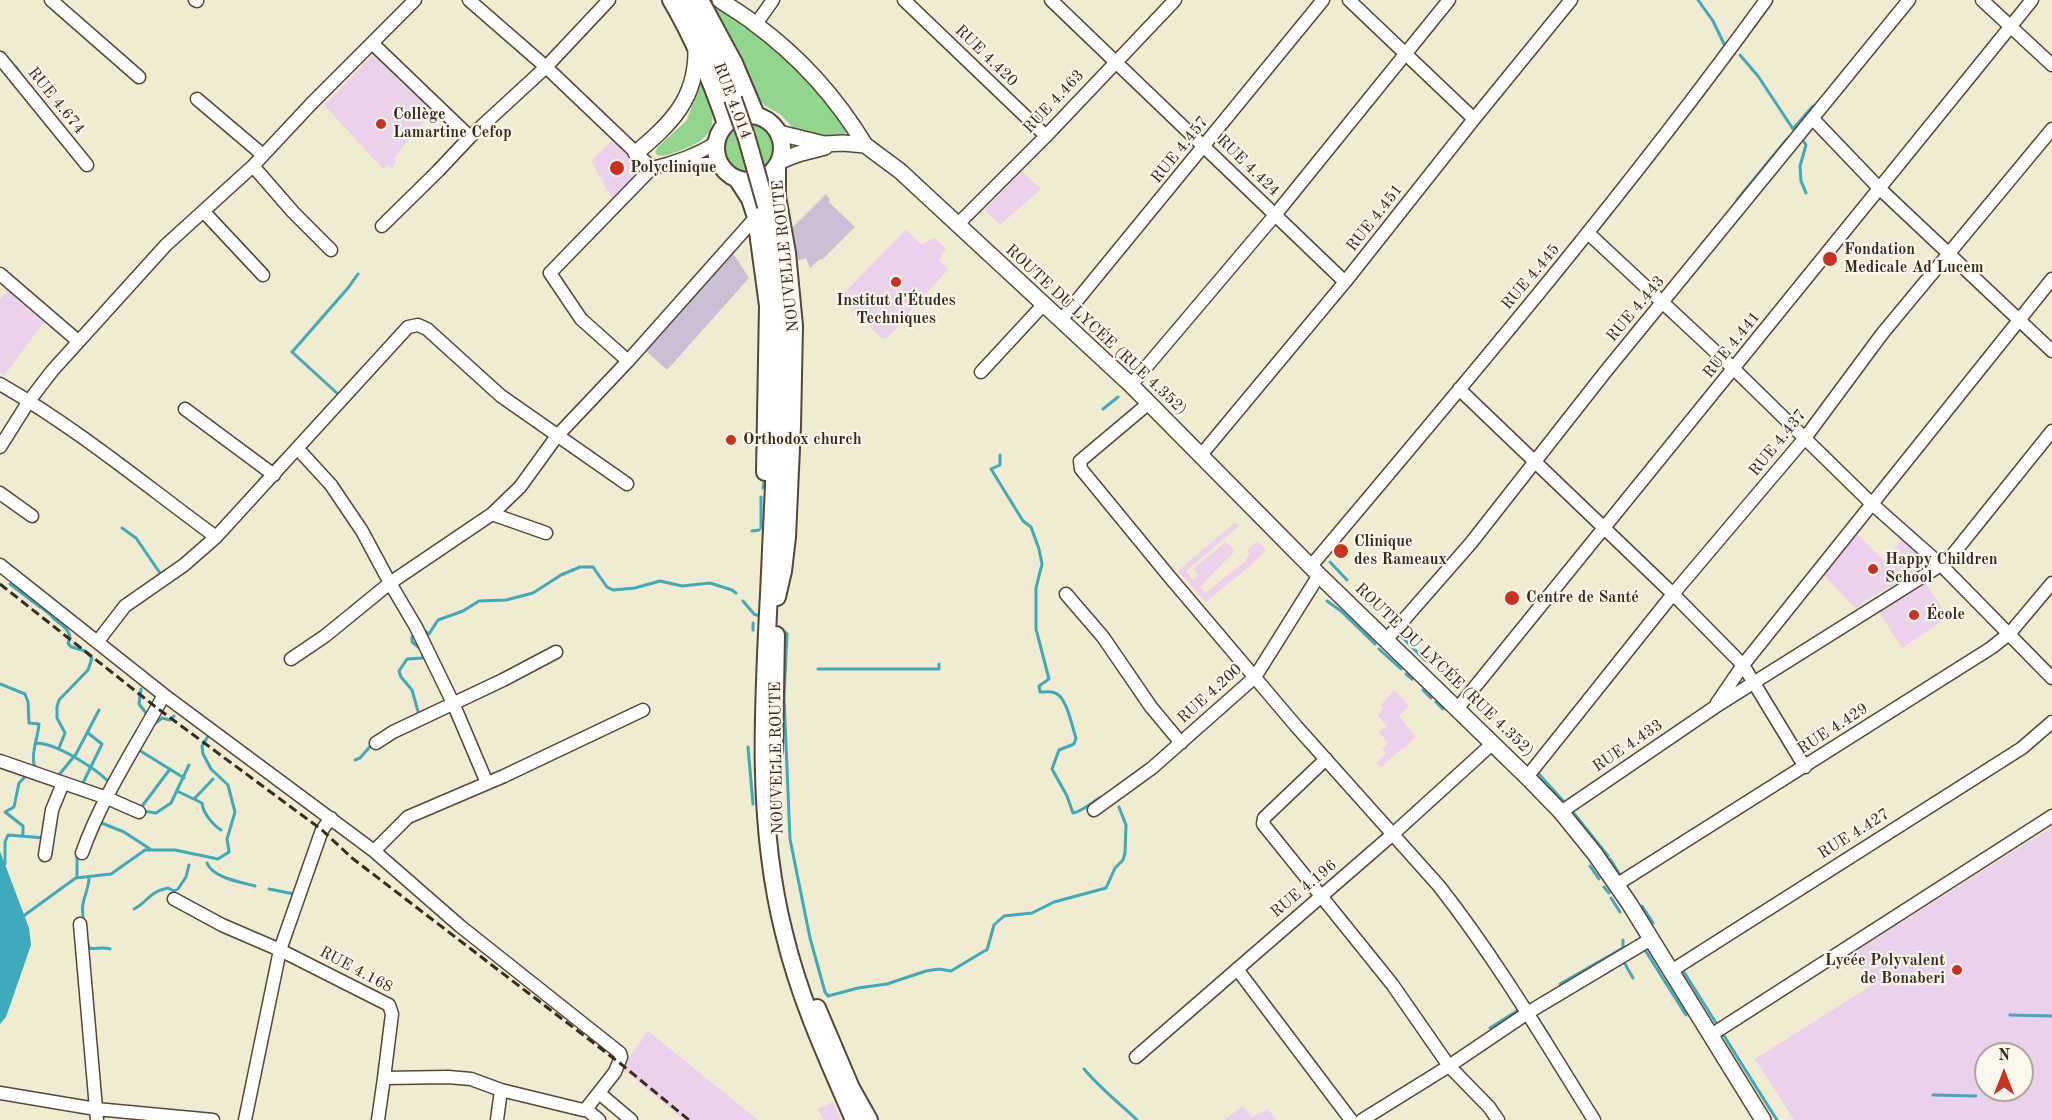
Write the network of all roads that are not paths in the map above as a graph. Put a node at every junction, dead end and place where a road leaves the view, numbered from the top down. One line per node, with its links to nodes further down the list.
1 (51, 0): 31 (street)
2 (415, 0): 23 (street)
3 (469, 0): 29 (street)
4 (609, 0): 29 (street)
5 (671, 0): 24 (highway)
6 (686, 0): 55 (highway, RUE 4.014, bridge)
7 (700, 0): 33 (highway)
8 (720, 0): 21 (main road)
9 (773, 0): 21 (street)
10 (904, 0): 39 (street, RUE 4.420)
11 (1050, 0): 27 (street, RUE 4.424)
12 (1174, 0): 27 (street, RUE 4.463)
13 (1323, 0): 44 (street, RUE 4.457)
14 (1349, 0): 25 (street)
15 (1449, 0): 25 (street)
16 (1571, 0): 34 (street, RUE 4.451)
17 (1766, 0): 59 (street, RUE 4.445)
18 (1909, 0): 35 (street, RUE 4.443)
19 (1982, 0): 22 (street)
20 (2032, 0): 22 (street, RUE 4.441)
21 (756, 24): 43 (main road)
22 (2012, 27): 28 (street); 53 (street, RUE 4.441)
23 (372, 43): 40 (street); 46 (street)
24 (696, 48): 36 (highway); 45 (main road)
25 (1405, 54): 34 (street); 56 (street)
26 (0, 58): 30 (street, RUE 4.674)
27 (1115, 61): 39 (street, RUE 4.463); 44 (street, RUE 4.424)
28 (2052, 65)
29 (546, 67): 40 (street); 45 (street)
30 (5, 73): 48 (street, RUE 4.674)
31 (139, 77)
32 (197, 99): 46 (street)
33 (756, 116): 36 (highway); 38 (highway)
34 (1474, 119): 65 (street, RUE 4.451)
35 (1813, 119): 53 (street); 66 (street, RUE 4.443)
36 (726, 124): 41 (highway)
37 (2052, 129): 61 (street, RUE 4.437)
38 (779, 133): 42 (main road); 47 (highway)
39 (1046, 136): 57 (street, RUE 4.463)
40 (470, 137): 58 (street)
41 (716, 143): 49 (street); 52 (highway)
42 (843, 143): 43 (main road); 47 (main road)
43 (865, 144): 57 (main road, ROUTE DU LYCÉE (RUE 4.352))
44 (1204, 147): 56 (street, RUE 4.424); 68 (street, RUE 4.457)
45 (636, 153): 51 (street)
46 (263, 155): 50 (street)
47 (778, 163): 52 (highway); 104 (highway, NOUVELLE ROUTE)
48 (87, 165)
49 (668, 165): 51 (street); 52 (street)
50 (253, 166): 54 (street); 60 (street)
51 (652, 168): 72 (street)
52 (730, 174): 55 (highway, NOUVELLE ROUTE)
53 (1880, 188): 61 (street); 73 (street, RUE 4.441)
54 (204, 212): 63 (street); 70 (street)
55 (761, 212): 72 (street); 104 (highway, NOUVELLE ROUTE); 104 (highway, NOUVELLE ROUTE)
56 (1275, 215): 65 (street, RUE 4.424); 76 (street)
57 (957, 225): 67 (main road, ROUTE DU LYCÉE (RUE 4.352))
58 (382, 226)
59 (1588, 233): 66 (street); 77 (street, RUE 4.445)
60 (331, 250)
61 (1951, 254): 69 (street); 83 (street, RUE 4.437)
62 (0, 274): 70 (street)
63 (263, 275)
64 (2052, 279): 69 (street)
65 (1345, 282): 86 (street, RUE 4.451)
66 (1663, 303): 73 (street); 87 (street, RUE 4.443)
67 (1044, 304): 68 (main road, ROUTE DU LYCÉE (RUE 4.352)); 74 (street)
68 (1061, 320): 76 (main road, ROUTE DU LYCÉE (RUE 4.352))
69 (2019, 320): 71 (street); 91 (street)
70 (78, 341): 78 (street)
71 (2052, 351)
72 (628, 361): 82 (street)
73 (1734, 369): 83 (street); 94 (street, RUE 4.441)
74 (981, 372)
75 (0, 384): 78 (street)
76 (1131, 386): 79 (main road, ROUTE DU LYCÉE (RUE 4.352))
77 (1459, 389): 87 (street); 99 (street, RUE 4.445)
78 (30, 401): 84 (street); 96 (street)
79 (1149, 403): 86 (main road, ROUTE DU LYCÉE (RUE 4.352)); 111 (street)
80 (185, 409): 88 (street)
81 (2052, 431): 98 (street, RUE 4.433)
82 (557, 436): 85 (street); 89 (street); 92 (street)
83 (1805, 438): 91 (street); 103 (street, RUE 4.437)
84 (0, 447)
85 (298, 449): 88 (street); 100 (street)
86 (1201, 455): 99 (main road, ROUTE DU LYCÉE (RUE 4.352))
87 (1535, 461): 94 (street); 106 (street, RUE 4.443)
88 (274, 475): 96 (street)
89 (627, 484)
90 (0, 493): 93 (street)
91 (1871, 503): 98 (street); 110 (street)
92 (492, 514): 95 (street); 100 (street)
93 (32, 516)
94 (1604, 529): 103 (street); 117 (street, RUE 4.441)
95 (546, 533)
96 (216, 537): 107 (street)
97 (0, 565): 107 (street)
98 (1941, 566): 105 (street); 113 (street, RUE 4.433)
99 (1315, 571): 106 (main road, ROUTE DU LYCÉE (RUE 4.352)); 111 (street, RUE 4.200)
100 (390, 583): 109 (street); 115 (street)
101 (2052, 583): 105 (street, RUE 4.429)
102 (1066, 594): 121 (street)
103 (1673, 594): 110 (street); 126 (street, RUE 4.437)
104 (773, 597): 163 (highway, NOUVELLE ROUTE); 164 (highway, NOUVELLE ROUTE)
105 (2010, 633): 112 (street); 125 (street, RUE 4.429)
106 (1387, 639): 117 (main road, ROUTE DU LYCÉE (RUE 4.352))
107 (98, 641): 114 (street)
108 (556, 652): 115 (street)
109 (291, 659)
110 (1743, 665): 113 (street); 116 (street)
111 (1255, 677): 121 (street, RUE 4.200); 123 (street)
112 (2052, 678)
113 (1755, 682): 116 (street, RUE 4.433); 125 (street)
114 (164, 694): 129 (street); 134 (street)
115 (453, 703): 120 (street); 128 (street)
116 (1715, 707): 132 (street, RUE 4.433)
117 (1457, 709): 122 (main road, ROUTE DU LYCÉE (RUE 4.352))
118 (643, 710): 128 (street)
119 (2052, 722): 146 (street, RUE 4.427)
120 (376, 743)
121 (1181, 743): 130 (street, RUE 4.200)
122 (1492, 744): 126 (main road, ROUTE DU LYCÉE (RUE 4.352)); 135 (street, RUE 4.196)
123 (1326, 759): 135 (street); 140 (street)
124 (0, 761): 127 (street)
125 (1805, 767): 139 (street, RUE 4.429)
126 (1527, 777): 132 (main road, ROUTE DU LYCÉE (RUE 4.352))
127 (63, 783): 129 (street); 138 (street)
128 (487, 783): 136 (street)
129 (107, 798): 131 (street); 137 (street)
130 (1094, 810)
131 (139, 812)
132 (1560, 812): 139 (main road, ROUTE DU LYCÉE (RUE 4.352))
133 (2052, 816): 148 (street)
134 (331, 818): 136 (street); 144 (street)
135 (1393, 834): 140 (street, RUE 4.196); 147 (street)
136 (374, 851): 154 (street)
137 (82, 853)
138 (45, 855)
139 (1616, 885): 143 (main road, ROUTE DU LYCÉE (RUE 4.352))
140 (1321, 896): 145 (street, RUE 4.196); 150 (street)
141 (174, 899): 144 (street)
142 (80, 924): 156 (street)
143 (1651, 939): 146 (main road, ROUTE DU LYCÉE (RUE 4.352)); 147 (street)
144 (279, 950): 151 (street, RUE 4.168); 158 (street)
145 (1238, 969): 149 (street, RUE 4.196); 165 (street)
146 (1671, 971): 148 (main road, ROUTE DU LYCÉE (RUE 4.352))
147 (1529, 1012): 150 (street); 168 (street)
148 (1711, 1035): 169 (main road, ROUTE DU LYCÉE (RUE 4.352))
149 (1136, 1057)
150 (1449, 1066): 166 (street); 167 (street)
151 (384, 1078): 152 (street); 159 (street)
152 (501, 1089): 155 (street); 160 (street)
153 (0, 1093): 156 (street)
154 (599, 1093): 155 (street); 162 (street)
155 (586, 1109): 161 (street)
156 (96, 1115): 157 (street)
157 (213, 1120)
158 (245, 1120)
159 (378, 1120)
160 (497, 1120)
161 (599, 1120)
162 (631, 1120)
163 (854, 1120)
164 (869, 1120)
165 (1351, 1120)
166 (1362, 1120)
167 (1498, 1120)
168 (1594, 1120)
169 (1763, 1120)

